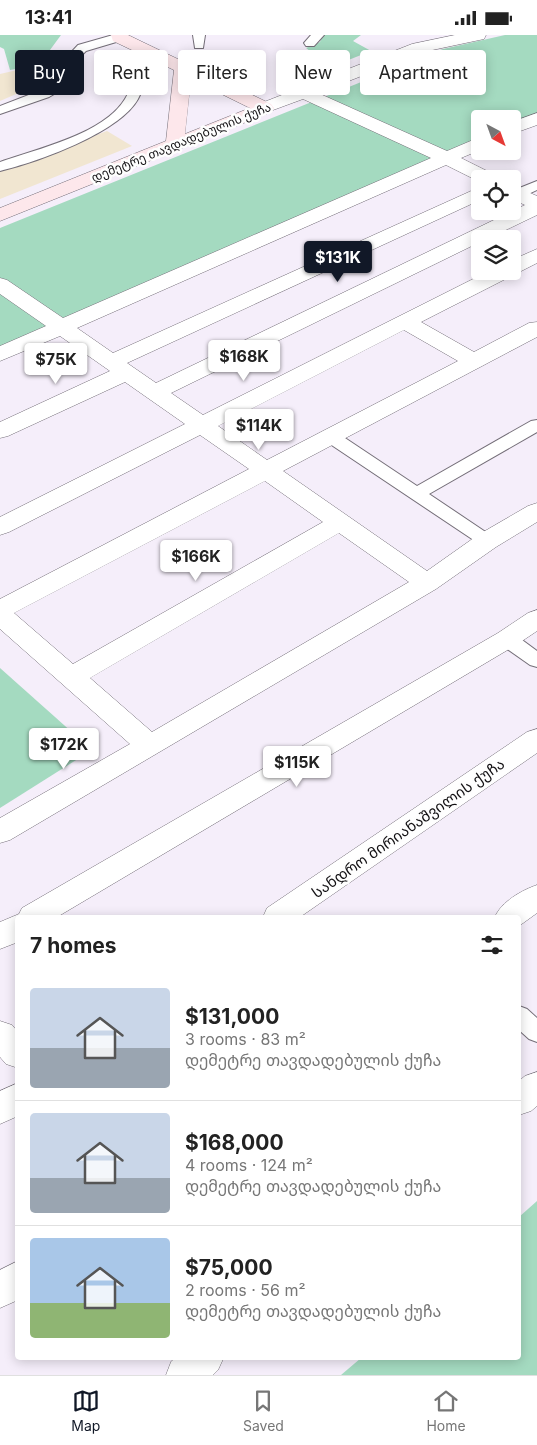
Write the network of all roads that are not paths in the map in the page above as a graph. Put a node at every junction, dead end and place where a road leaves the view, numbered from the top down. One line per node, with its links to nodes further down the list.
1 (478, 35): 4 (street, დემეტრე თავდადებულის ქუჩა)
2 (119, 36): 3 (street); 11 (lane)
3 (142, 50)
4 (350, 75)
5 (133, 95): 17 (lane)
6 (180, 95): 14 (street)
7 (238, 95): 10 (street)
8 (298, 95): 10 (street, დემეტრე თავდადებულის ქუჩა)
9 (307, 95): 16 (street)
10 (265, 108): 14 (street, დემეტრე თავდადებულის ქუჩა)
11 (0, 110)
12 (537, 118): 13 (street)
13 (521, 125)
14 (175, 145): 24 (street, დემეტრე თავდადებულის ქუჩა)
15 (471, 147): 16 (street)
16 (447, 158): 18 (street); 30 (street)
17 (0, 167)
18 (471, 170)
19 (537, 185): 20 (lane)
20 (521, 191)
21 (521, 196): 23 (street)
22 (471, 197): 34 (street)
23 (537, 205): 35 (street)
24 (0, 215)
25 (537, 255): 26 (street)
26 (521, 263)
27 (487, 280): 29 (street)
28 (0, 284): 30 (street)
29 (405, 322): 33 (street); 36 (street)
30 (62, 327): 32 (street); 34 (street)
31 (537, 328): 33 (street)
32 (0, 355)
33 (474, 361): 39 (street)
34 (119, 367): 35 (street); 38 (street)
35 (154, 392): 36 (street)
36 (201, 425): 40 (street); 44 (street)
37 (537, 425): 41 (lane)
38 (0, 431)
39 (330, 436): 40 (street); 41 (lane)
40 (266, 470): 43 (street); 47 (street)
41 (417, 494): 45 (lane)
42 (537, 511): 45 (street)
43 (340, 522): 46 (street); 52 (street)
44 (0, 527)
45 (487, 541): 46 (street)
46 (427, 583): 54 (street)
47 (0, 610)
48 (0, 615): 52 (street)
49 (537, 619): 50 (street)
50 (507, 639): 51 (lane); 57 (street)
51 (537, 660)
52 (71, 677): 54 (street)
53 (537, 739): 58 (street, სანდრო მირიანაშვილის ქუჩა)
54 (150, 746): 55 (street)
55 (0, 832)
56 (537, 897): 59 (street)
57 (35, 915)
58 (281, 915)
59 (513, 915)
60 (15, 928): 61 (street)
61 (0, 937)
62 (521, 1018): 63 (lane)
63 (537, 1033)
64 (0, 1035): 65 (street)
65 (15, 1051)
66 (537, 1086): 68 (street)
67 (15, 1099): 69 (street)
68 (521, 1099)
69 (0, 1109)
70 (15, 1280): 71 (street)
71 (0, 1291)
72 (202, 1360): 73 (street)
73 (184, 1375)

